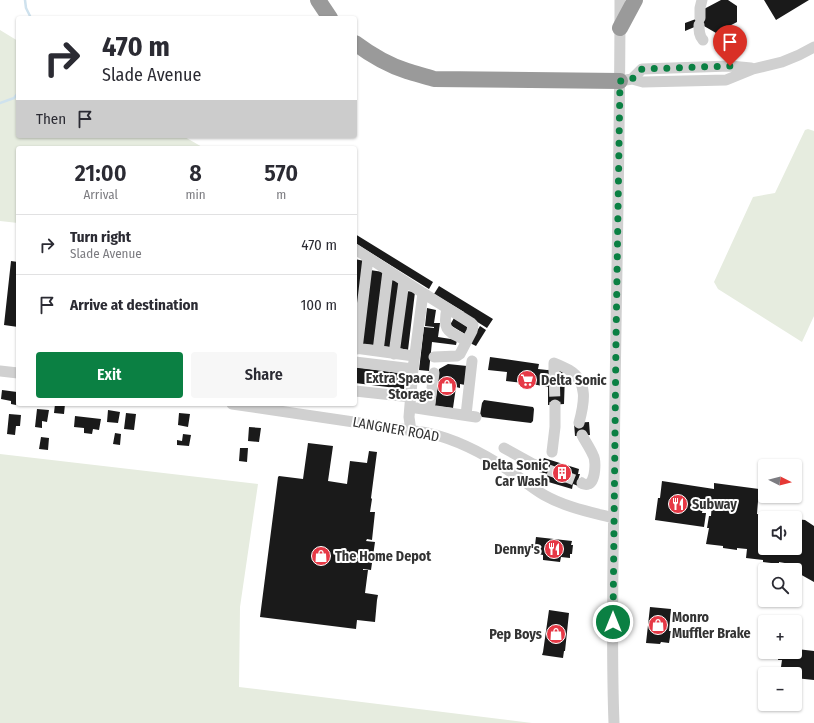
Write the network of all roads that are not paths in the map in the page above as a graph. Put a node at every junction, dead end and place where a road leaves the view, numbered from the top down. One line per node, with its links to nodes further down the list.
1 (318, 0): 5 (highway)
2 (620, 0): 6 (street)
3 (635, 0): 6 (highway)
4 (702, 0): 7 (street)
5 (329, 16)
6 (620, 28): 10 (street)
7 (703, 40)
8 (357, 45): 10 (highway)
9 (814, 47): 10 (street)
10 (626, 80): 43 (street)
11 (357, 250): 12 (street)
12 (368, 258): 13 (street); 17 (street)
13 (388, 271): 14 (street); 20 (street)
14 (404, 281): 15 (street); 21 (street)
15 (423, 293): 16 (street); 22 (street)
16 (447, 308): 18 (street); 18 (street)
17 (357, 341)
18 (467, 341): 23 (street)
19 (357, 349): 20 (street)
20 (378, 351): 21 (street)
21 (394, 354): 22 (street)
22 (414, 356): 26 (street)
23 (434, 357)
24 (472, 361): 35 (street)
25 (357, 362): 26 (street)
26 (413, 369): 32 (street)
27 (554, 370): 36 (street)
28 (0, 371): 29 (street)
29 (16, 373)
30 (434, 373): 35 (street)
31 (357, 391): 32 (street)
32 (410, 402): 35 (street); 37 (street)
33 (556, 405): 40 (street)
34 (251, 406): 37 (street, LANGNER ROAD)
35 (429, 410)
36 (580, 423)
37 (410, 431): 43 (street, LANGNER ROAD)
38 (582, 435): 42 (street)
39 (504, 448): 41 (street)
40 (552, 452)
41 (533, 464)
42 (582, 483)
43 (613, 518): 44 (street)
44 (614, 723)

